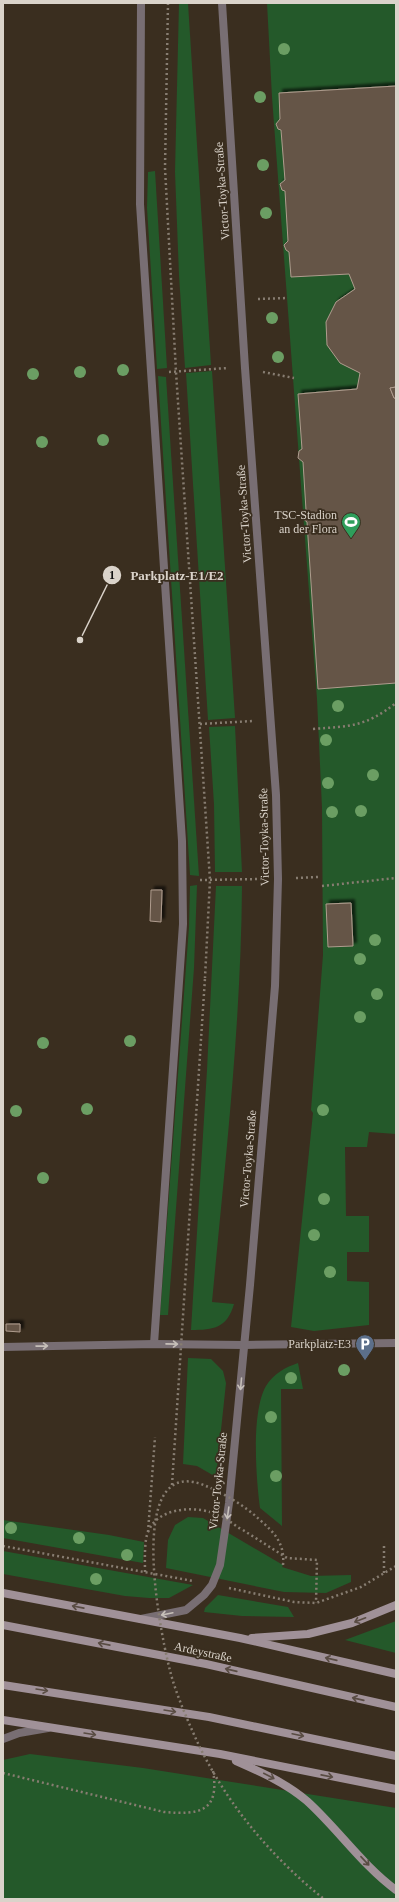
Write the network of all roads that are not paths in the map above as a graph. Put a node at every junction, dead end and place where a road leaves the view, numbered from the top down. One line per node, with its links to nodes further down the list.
1 (141, 3): 4 (street)
2 (222, 3): 5 (street, Victor-Toyka-Straße)
3 (396, 1343): 5 (street)
4 (154, 1344): 5 (street, one-way to 5); 6 (street, one-way to 4)
5 (244, 1345): 9 (street, Victor-Toyka-Straße, one-way to 9)
6 (3, 1346)
7 (3, 1593): 9 (main road, one-way to 7)
8 (396, 1606): 11 (main road, one-way to 11)
9 (140, 1619): 11 (main road)
10 (3, 1625): 14 (main road, Ardeystraße, one-way to 10)
11 (240, 1638): 12 (main road, one-way to 11)
12 (396, 1674)
13 (3, 1685): 19 (main road, one-way to 19)
14 (396, 1708)
15 (3, 1720): 16 (main road)
16 (51, 1727): 17 (street); 18 (main road, one-way to 18)
17 (3, 1739)
18 (220, 1754): 20 (main road, one-way to 20); 21 (main road, one-way to 21)
19 (396, 1756)
20 (396, 1790)
21 (396, 1890)

